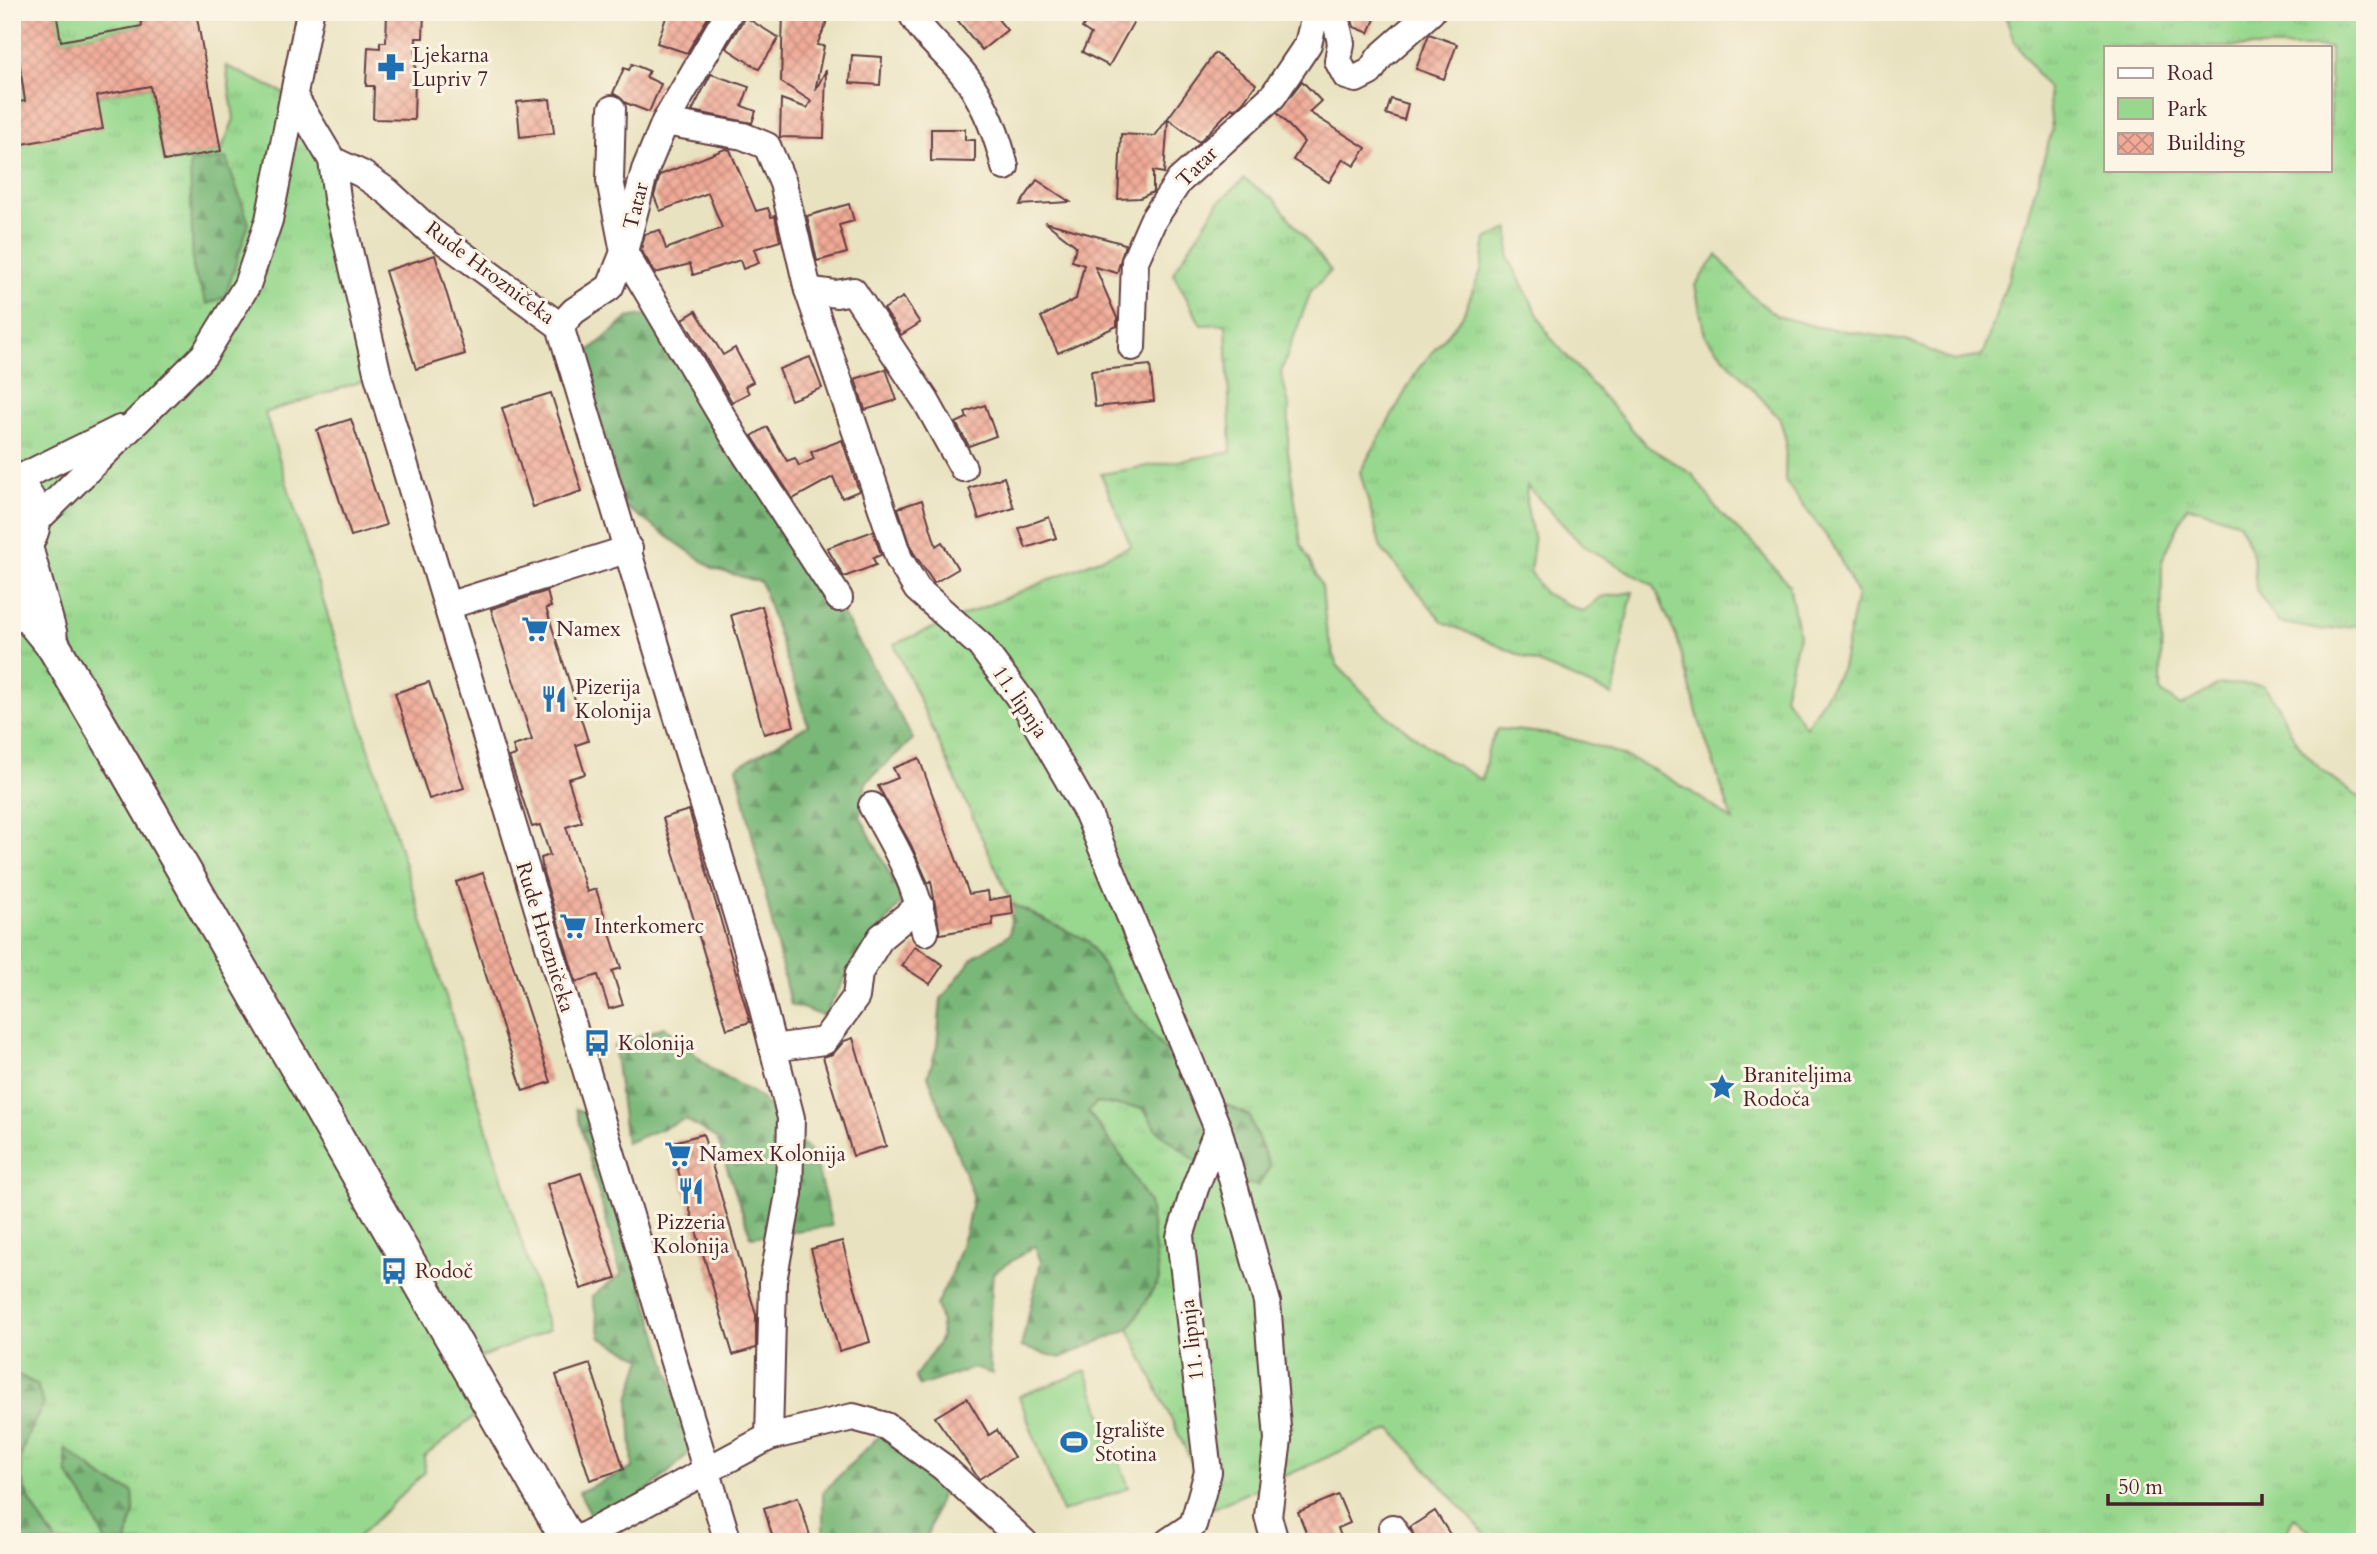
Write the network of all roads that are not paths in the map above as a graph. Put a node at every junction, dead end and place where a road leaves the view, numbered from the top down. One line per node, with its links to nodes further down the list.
1 (310, 12): 7 (street)
2 (729, 12): 9 (street, Tatar)
3 (911, 12): 11 (street)
4 (1316, 12): 15 (street, Tatar)
5 (1334, 12): 6 (street)
6 (1431, 12)
7 (295, 98): 10 (street, Rude Hrozničeka); 16 (street)
8 (612, 109): 12 (street, Tatar)
9 (665, 122): 12 (street, Tatar); 13 (street, 11. lipnja)
10 (332, 160): 14 (street, Rude Hrozničeka); 23 (street, Rude Hrozničeka)
11 (1005, 167)
12 (624, 252): 14 (street, Tatar); 22 (street)
13 (808, 290): 17 (street); 29 (street, 11. lipnja)
14 (560, 326): 20 (street, Rude Hrozničeka)
15 (1132, 347)
16 (137, 421): 18 (street); 19 (street)
17 (963, 468)
18 (12, 482): 19 (main road)
19 (24, 541): 24 (main road)
20 (629, 549): 23 (street); 28 (street, Rude Hrozničeka)
21 (12, 596): 24 (main road)
22 (839, 598)
23 (447, 606): 31 (street, Rude Hrozničeka)
24 (54, 647): 32 (main road)
25 (872, 806): 26 (street)
26 (920, 905): 27 (street); 28 (street)
27 (925, 932)
28 (773, 1048): 30 (street, Rude Hrozničeka)
29 (1218, 1129): 35 (street, 11. lipnja); 36 (street, 11. lipnja)
30 (769, 1437): 31 (street); 34 (street)
31 (707, 1468): 32 (street); 33 (street, Rude Hrozničeka)
32 (571, 1542)
33 (728, 1542)
34 (1024, 1542)
35 (1168, 1542)
36 (1275, 1542)

